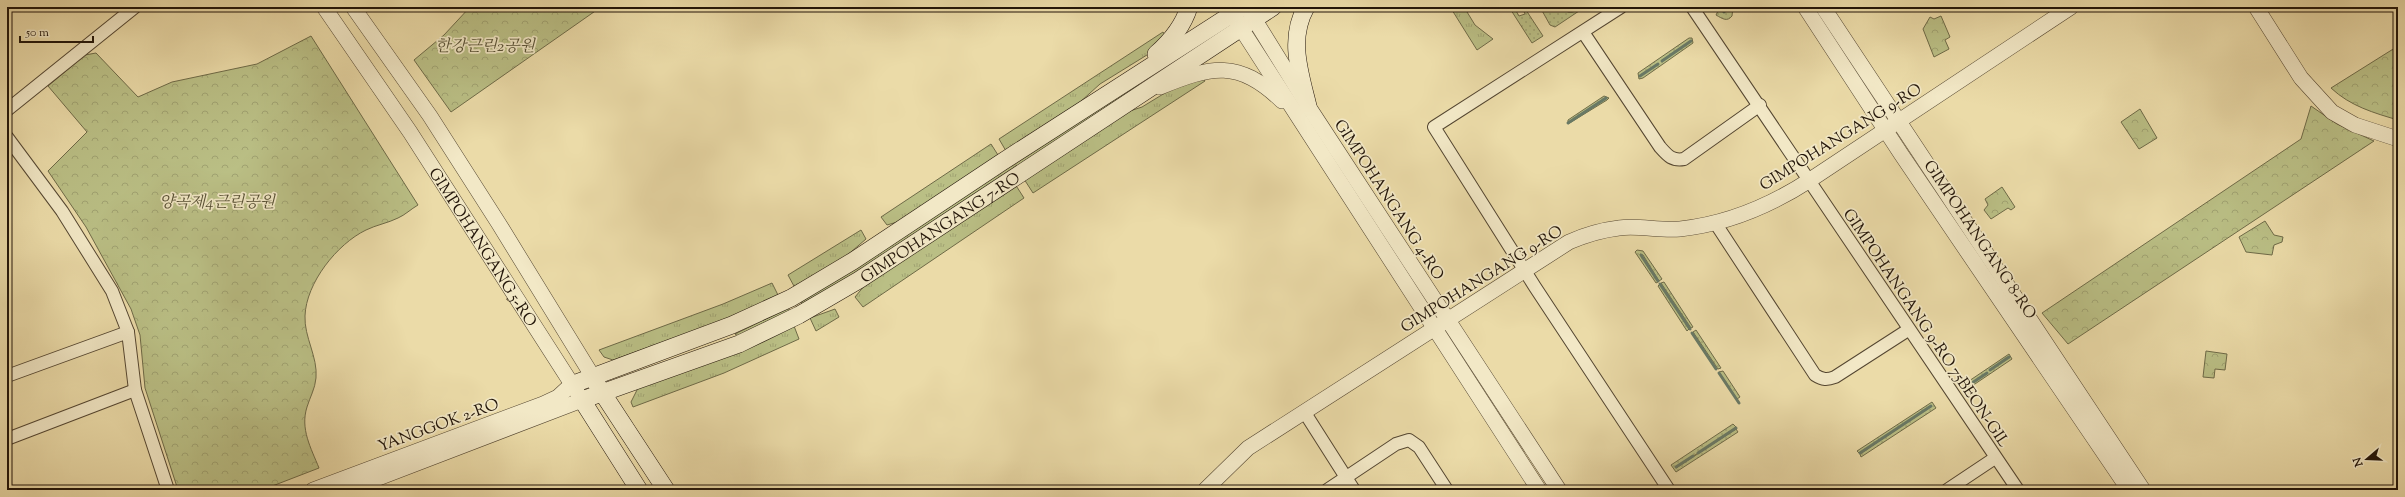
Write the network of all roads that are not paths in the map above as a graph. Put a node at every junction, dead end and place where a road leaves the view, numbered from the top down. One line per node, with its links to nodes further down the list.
1 (135, 7): 18 (street)
2 (324, 7): 34 (street, GIMPOHANGANG 5-RO)
3 (353, 7): 32 (street, GIMPOHANGANG 5-RO)
4 (1189, 7): 15 (main road)
5 (1273, 7): 13 (main road, GIMPOHANGANG 7-RO)
6 (1306, 7): 19 (main road)
7 (1621, 7): 14 (street)
8 (1692, 7): 17 (street, GIMPOHANGANG 9-RO 75BEON-GIL)
9 (1806, 7): 21 (street, GIMPOHANGANG 8-RO)
10 (1823, 7): 20 (street, GIMPOHANGANG 8-RO)
11 (2071, 7): 20 (street, GIMPOHANGANG 9-RO)
12 (2256, 7): 23 (street)
13 (1241, 14): 15 (main road, GIMPOHANGANG 7-RO); 16 (main road, GIMPOHANGANG 7-RO); 19 (street, GIMPOHANGANG 4-RO)
14 (1583, 32): 17 (street); 26 (street)
15 (1103, 97): 32 (main road, GIMPOHANGANG 7-RO)
16 (1135, 97): 19 (street); 33 (main road, GIMPOHANGANG 7-RO)
17 (1760, 105): 24 (street, GIMPOHANGANG 9-RO 75BEON-GIL)
18 (7, 110)
19 (1304, 112): 27 (street, GIMPOHANGANG 4-RO); 28 (street, GIMPOHANGANG 4-RO)
20 (1898, 121): 21 (street, GIMPOHANGANG 9-RO); 58 (street, GIMPOHANGANG 8-RO)
21 (1885, 130): 24 (street, GIMPOHANGANG 9-RO); 57 (street, GIMPOHANGANG 8-RO)
22 (7, 137): 30 (street)
23 (2398, 139)
24 (1810, 180): 25 (street, GIMPOHANGANG 9-RO); 29 (street, GIMPOHANGANG 9-RO 75BEON-GIL)
25 (1716, 224): 26 (street, GIMPOHANGANG 9-RO); 29 (street)
26 (1524, 270): 27 (street, GIMPOHANGANG 9-RO); 54 (street)
27 (1447, 320): 28 (street, GIMPOHANGANG 9-RO); 53 (street, GIMPOHANGANG 4-RO)
28 (1435, 329): 38 (street, GIMPOHANGANG 9-RO); 52 (street, GIMPOHANGANG 4-RO)
29 (1908, 330): 41 (street, GIMPOHANGANG 9-RO 75BEON-GIL)
30 (128, 332): 31 (street); 35 (street)
31 (7, 376)
32 (592, 377): 34 (main road, GIMPOHANGANG 7-RO); 36 (main road, GIMPOHANGANG 5-RO)
33 (633, 382): 36 (main road, GIMPOHANGANG 7-RO); 39 (main road)
34 (571, 385): 37 (street, GIMPOHANGANG 5-RO); 44 (street, YANGGOK 2-RO)
35 (135, 390): 40 (street); 43 (street)
36 (602, 393): 37 (main road, GIMPOHANGANG 7-RO); 39 (main road, GIMPOHANGANG 5-RO)
37 (582, 400): 45 (street, YANGGOK 2-RO); 46 (main road, GIMPOHANGANG 5-RO)
38 (1305, 413): 42 (street); 48 (street, GIMPOHANGANG 9-RO)
39 (620, 422): 47 (main road, GIMPOHANGANG 5-RO)
40 (7, 438)
41 (1995, 458): 55 (street); 56 (street, GIMPOHANGANG 9-RO 75BEON-GIL)
42 (1346, 478): 49 (street); 50 (street); 51 (street)
43 (168, 490)
44 (313, 490)
45 (347, 490)
46 (639, 490)
47 (666, 490)
48 (1205, 490)
49 (1327, 490)
50 (1354, 490)
51 (1447, 490)
52 (1539, 490)
53 (1559, 490)
54 (1669, 490)
55 (1947, 490)
56 (2018, 490)
57 (2129, 490)
58 (2143, 490)

